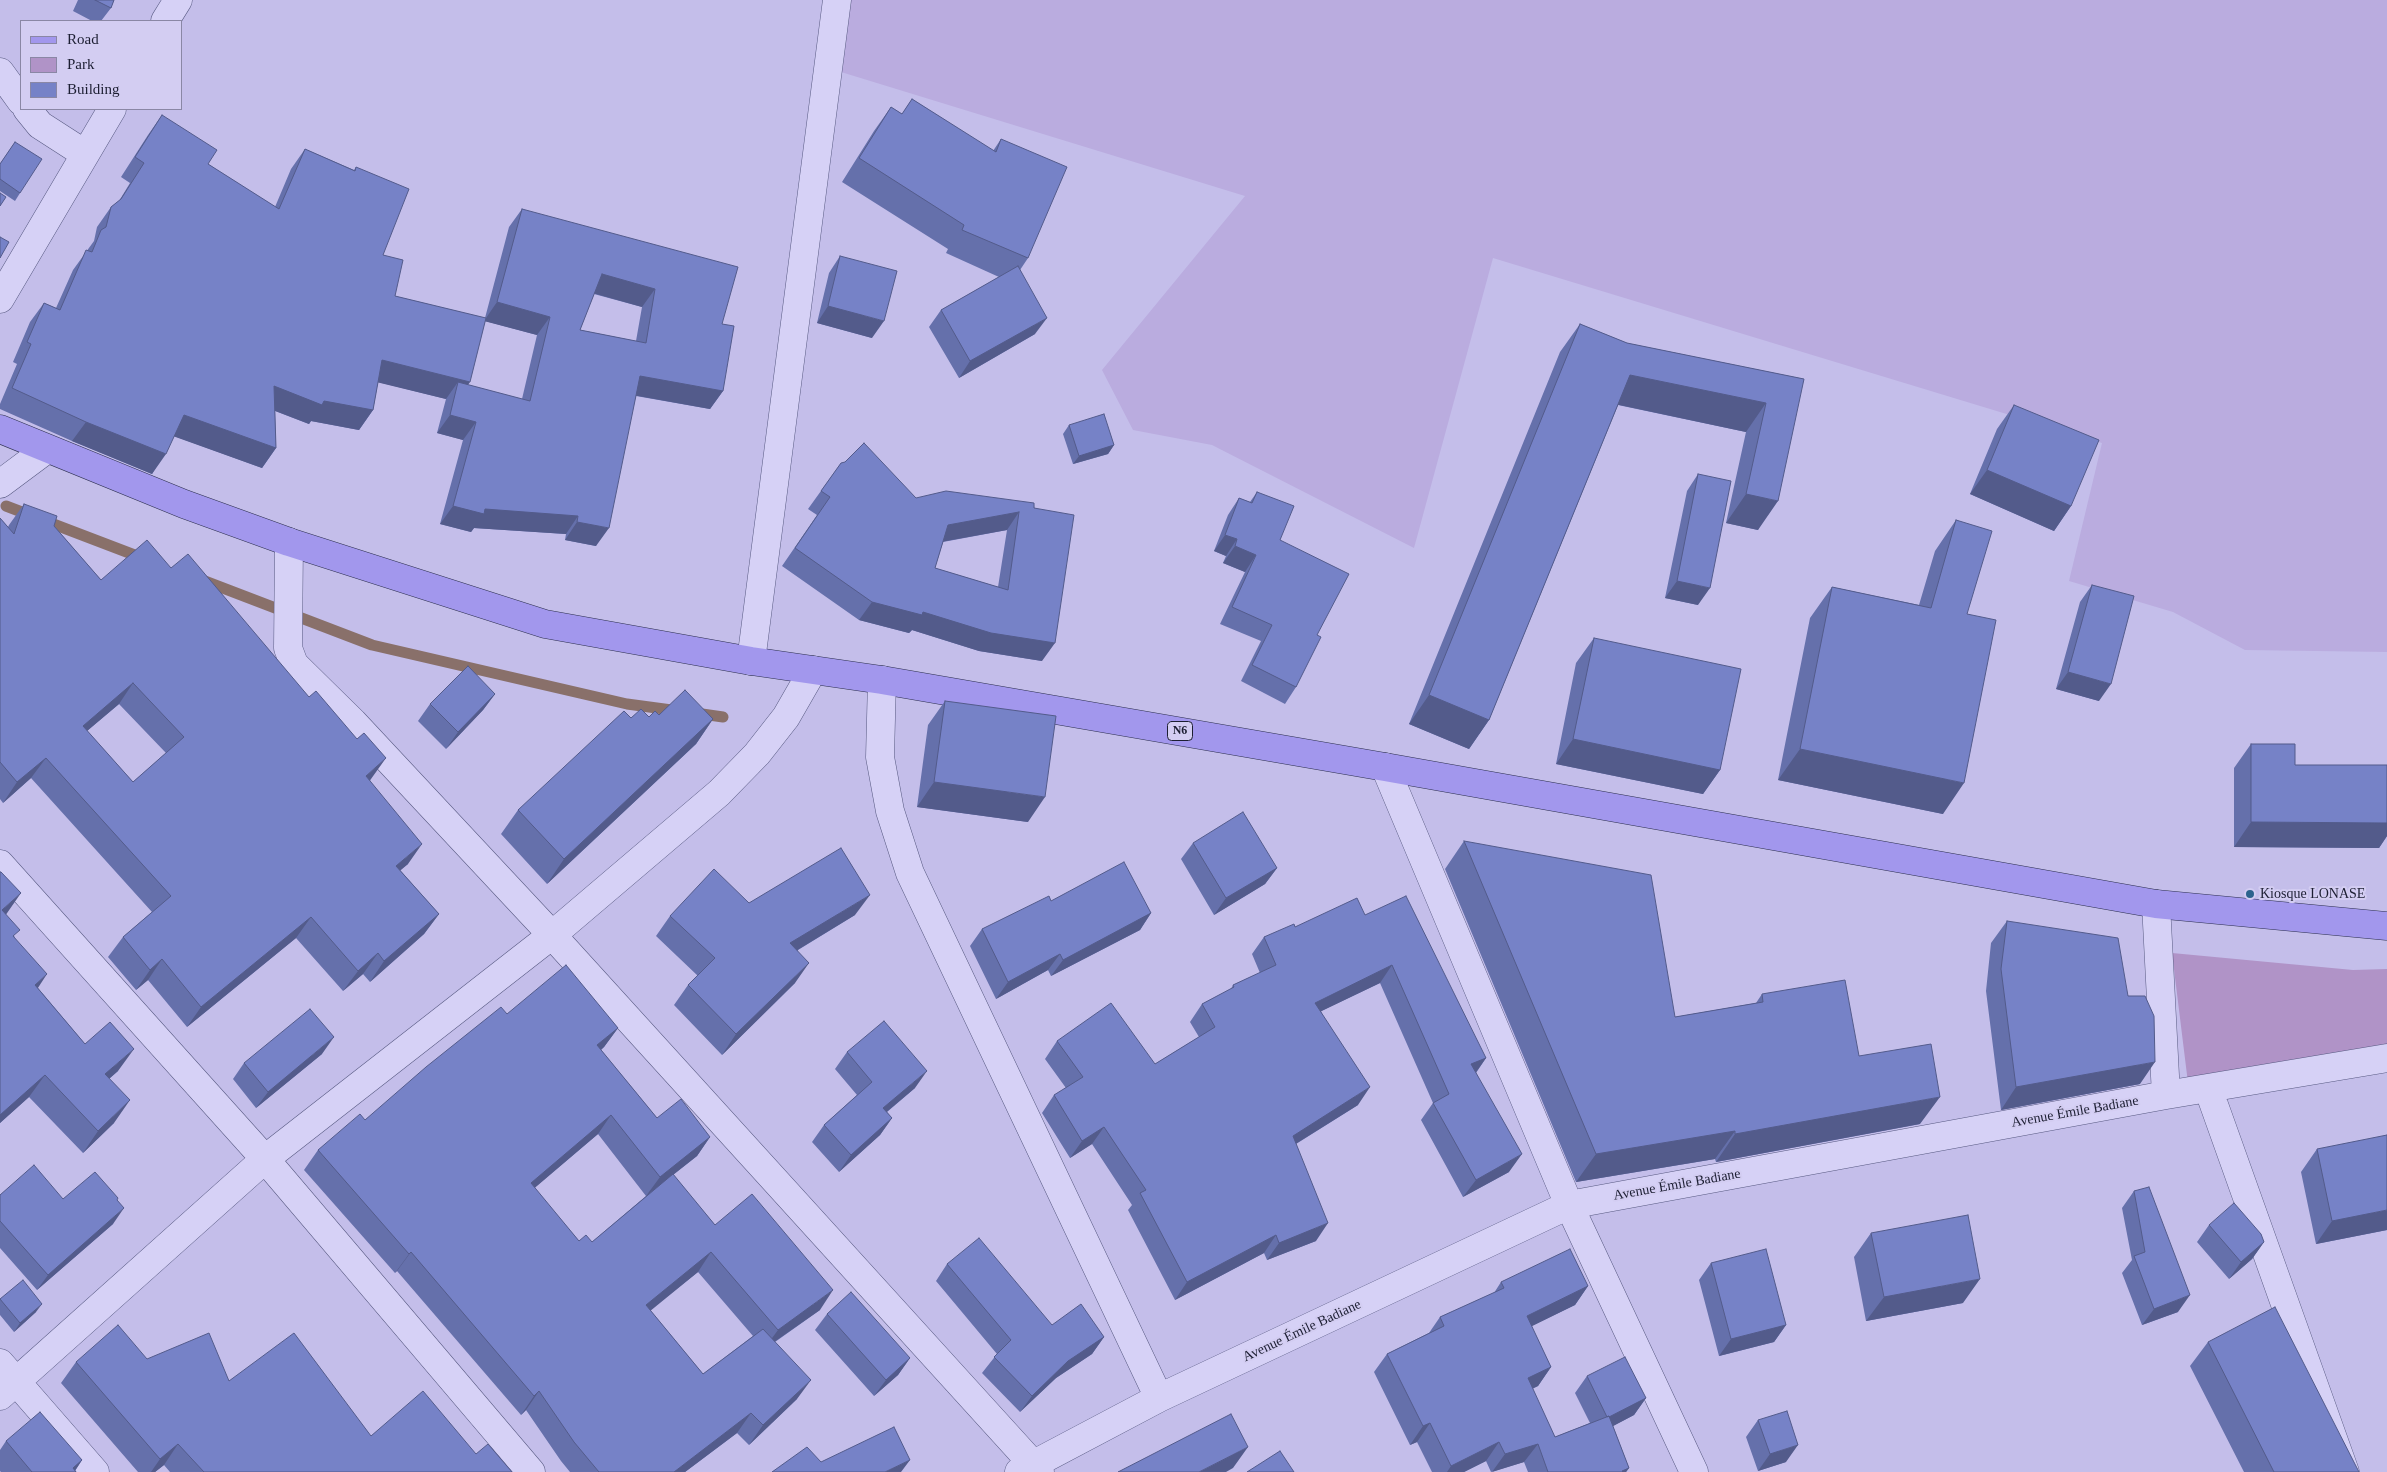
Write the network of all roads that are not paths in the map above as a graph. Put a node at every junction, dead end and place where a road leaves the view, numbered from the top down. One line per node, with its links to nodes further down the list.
1 (178, 0): 3 (street)
2 (837, 0): 14 (street)
3 (166, 20)
4 (0, 72): 5 (street)
5 (20, 100)
6 (28, 110): 8 (street)
7 (111, 110): 8 (street)
8 (85, 154): 9 (street)
9 (0, 299)
10 (0, 429): 11 (main road, N6)
11 (47, 449): 12 (street); 13 (main road, N6)
12 (0, 484)
13 (289, 542): 14 (main road, N6); 21 (street)
14 (750, 661): 15 (main road, N6)
15 (813, 670): 16 (main road, N6); 21 (street)
16 (882, 680): 17 (main road, N6); 28 (street)
17 (1385, 767): 19 (main road, N6); 26 (street)
18 (0, 864): 25 (street)
19 (2156, 904): 20 (main road, N6); 24 (street)
20 (2387, 926)
21 (552, 935): 25 (street); 29 (street)
22 (2387, 1058): 23 (street, Avenue Émile Badiane)
23 (2208, 1088): 24 (street, Avenue Émile Badiane); 33 (street)
24 (2166, 1095): 26 (street, Avenue Émile Badiane)
25 (265, 1159): 27 (street); 31 (street)
26 (1569, 1205): 28 (street, Avenue Émile Badiane); 32 (street)
27 (5, 1380): 30 (street)
28 (1159, 1398): 29 (street, Avenue Émile Badiane)
29 (1030, 1469)
30 (95, 1472)
31 (531, 1472)
32 (1694, 1472)
33 (2345, 1472)

